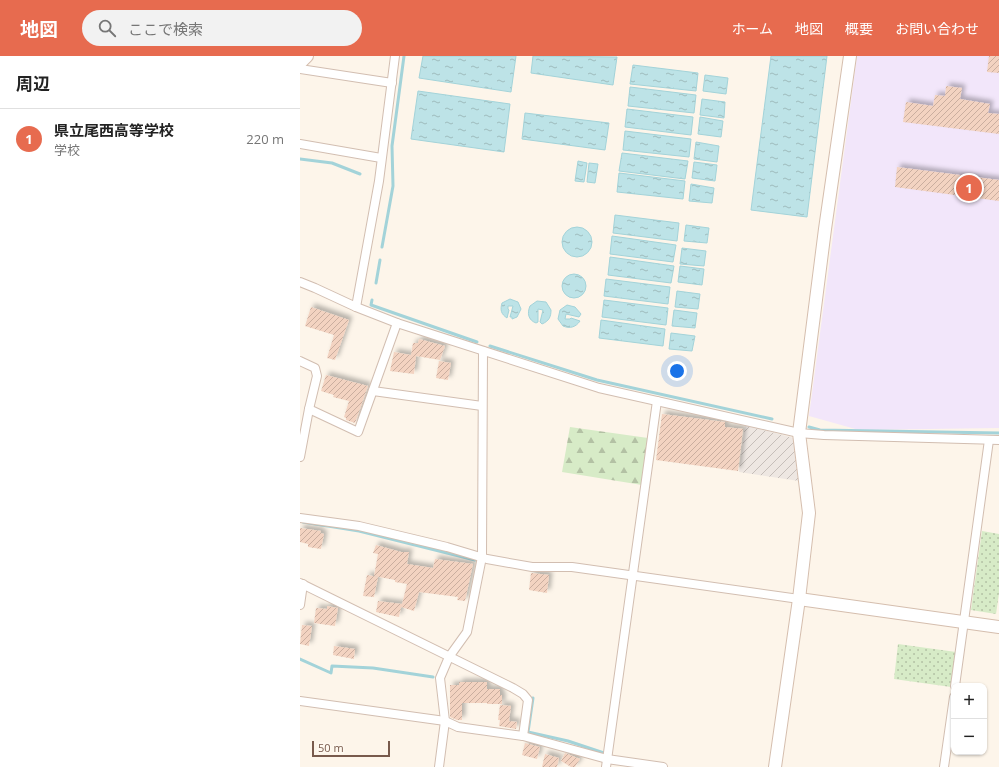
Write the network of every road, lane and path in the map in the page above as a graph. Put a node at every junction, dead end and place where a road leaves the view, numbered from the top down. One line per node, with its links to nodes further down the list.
1 (396, 56): 4 (street)
2 (850, 56): 16 (street)
3 (300, 70): 4 (street)
4 (392, 83): 6 (street)
5 (300, 144): 6 (street)
6 (381, 158): 8 (street)
7 (300, 282): 8 (street)
8 (356, 307): 9 (street)
9 (397, 323): 10 (street); 12 (street)
10 (483, 351): 13 (street); 14 (street)
11 (300, 361): 15 (street)
12 (373, 391): 14 (street); 15 (street)
13 (657, 401): 16 (street); 22 (street)
14 (482, 406): 21 (street)
15 (309, 409): 19 (street)
16 (799, 433): 17 (street); 24 (street)
17 (989, 440): 18 (street); 26 (street)
18 (999, 440)
19 (300, 457)
20 (300, 518): 21 (street)
21 (482, 557): 22 (street); 28 (street)
22 (633, 575): 24 (street); 34 (street)
23 (302, 584): 25 (street); 28 (street)
24 (799, 599): 26 (street); 37 (street)
25 (300, 605)
26 (964, 622): 27 (street); 29 (street)
27 (999, 627)
28 (449, 657): 32 (street); 33 (street)
29 (955, 683)
30 (300, 701): 32 (street)
31 (951, 718): 38 (street)
32 (445, 721): 33 (street); 35 (street)
33 (523, 736): 34 (street)
34 (606, 763): 36 (street)
35 (439, 767)
36 (663, 767)
37 (775, 767)
38 (944, 767)

